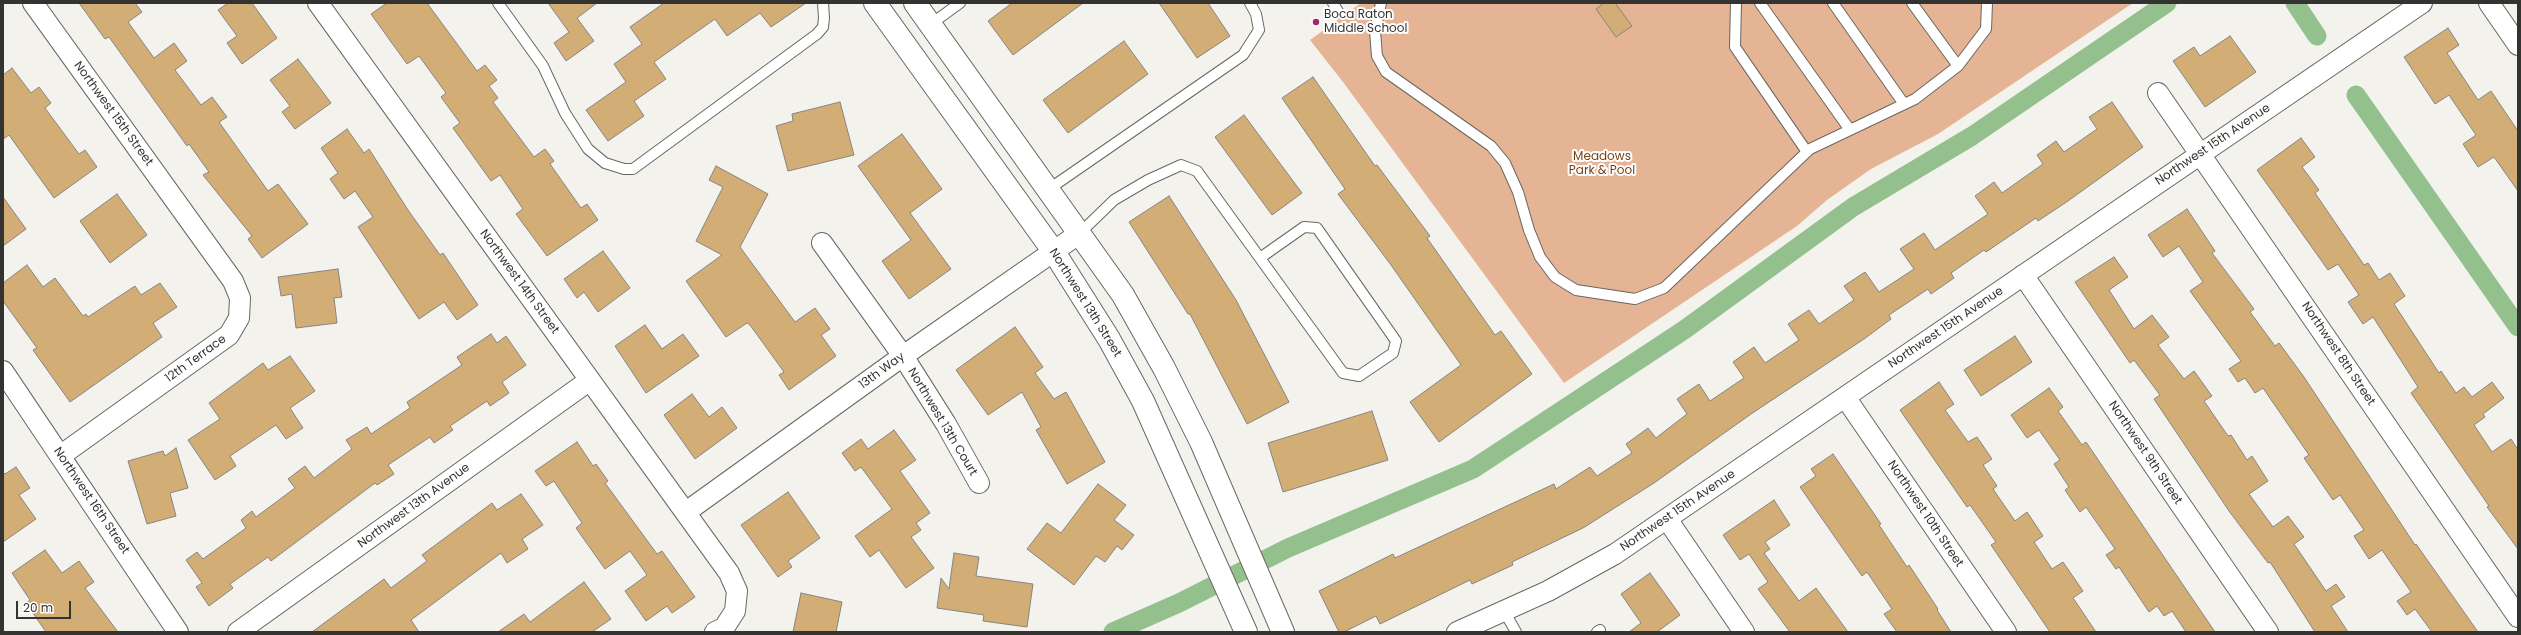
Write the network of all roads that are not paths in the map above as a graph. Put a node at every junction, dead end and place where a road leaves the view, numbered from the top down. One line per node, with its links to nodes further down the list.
1 (33, 3): 28 (street, Northwest 15th Street)
2 (318, 3): 36 (street, Northwest 14th Street)
3 (498, 3): 4 (lane)
4 (823, 3)
5 (875, 3): 31 (street, Northwest 13th Street)
6 (915, 3): 19 (street)
7 (960, 3): 19 (lane)
8 (1250, 3): 27 (lane)
9 (1333, 3): 18 (lane)
10 (1381, 3): 25 (lane)
11 (1736, 3): 25 (lane)
12 (1760, 3): 24 (lane)
13 (1833, 3): 23 (lane)
14 (1912, 3): 21 (lane)
15 (1987, 3): 21 (lane)
16 (2422, 3): 26 (street, Northwest 15th Avenue)
17 (2489, 3): 20 (street)
18 (1339, 13)
19 (931, 24): 27 (street)
20 (2518, 45)
21 (1958, 66): 23 (lane)
22 (2158, 93): 26 (street, Northwest 8th Street)
23 (1904, 104): 24 (lane)
24 (1850, 130): 25 (lane)
25 (1807, 152)
26 (2201, 154): 33 (street, Northwest 15th Avenue); 43 (street, Northwest 8th Street)
27 (1049, 189): 29 (street)
28 (194, 226): 38 (street, 12th Terrace)
29 (1080, 233): 31 (street, 13th Way); 32 (lane); 48 (street)
30 (822, 243): 34 (street, Northwest 13th Court)
31 (1054, 252): 34 (street, 13th Way); 47 (street, Northwest 13th Street)
32 (1260, 258): 32 (lane)
33 (2023, 275): 37 (street, Northwest 15th Avenue); 53 (street, Northwest 9th Street)
34 (903, 356): 39 (street, Northwest 13th Court); 40 (street, 13th Way)
35 (3, 371): 38 (street, Northwest 16th Street)
36 (590, 380): 40 (street, Northwest 14th Street); 45 (street, Northwest 13th Avenue)
37 (1845, 397): 41 (street, Northwest 15th Avenue); 52 (street, Northwest 10th Street)
38 (60, 456): 44 (street, Northwest 16th Street)
39 (979, 484)
40 (686, 512): 46 (street, Northwest 14th Street)
41 (1667, 519): 42 (street, Northwest 15th Avenue); 51 (street)
42 (1504, 611): 49 (street, Northwest 15th Avenue); 50 (lane)
43 (2518, 617)
44 (178, 632)
45 (238, 632)
46 (715, 632)
47 (1246, 632)
48 (1283, 632)
49 (1457, 632)
50 (1516, 632)
51 (1744, 632)
52 (2006, 632)
53 (2268, 632)

